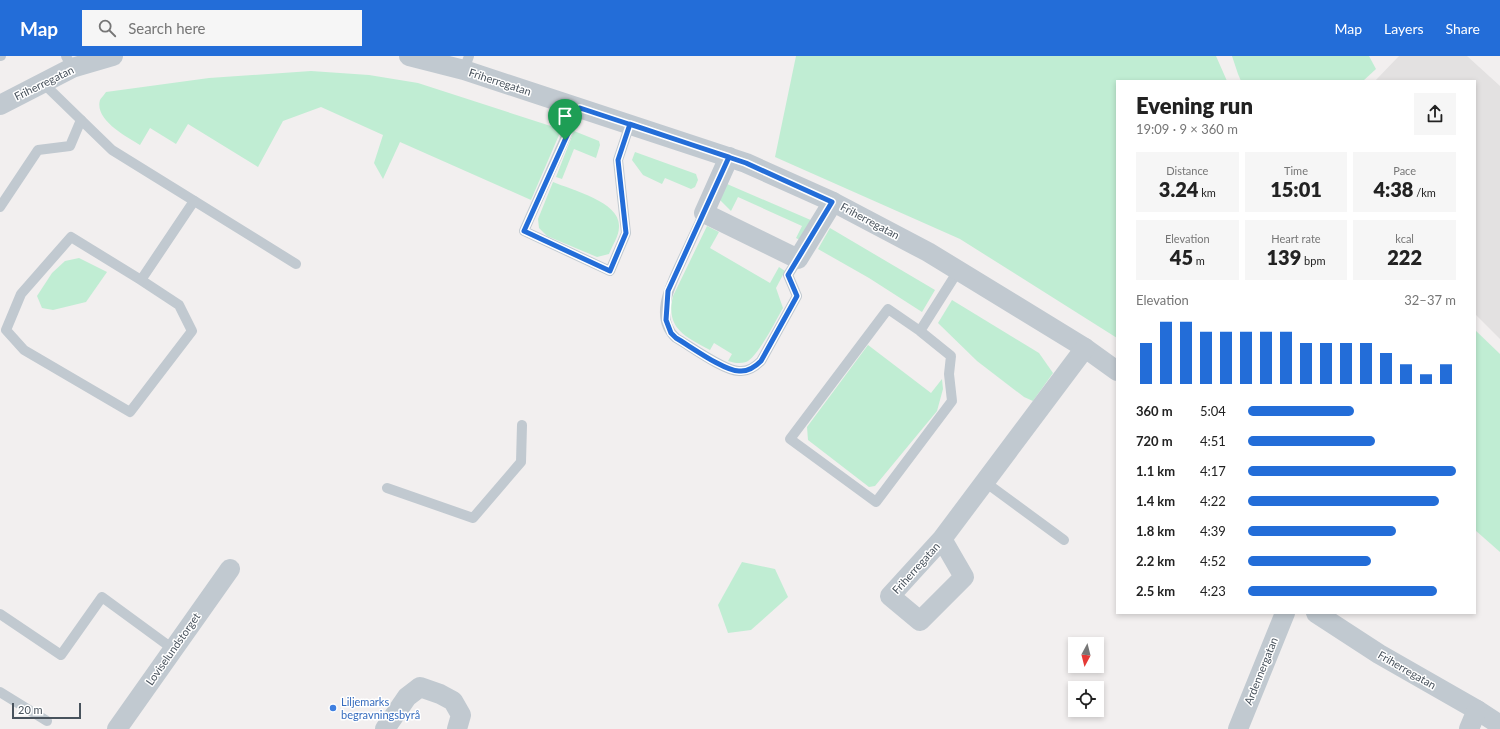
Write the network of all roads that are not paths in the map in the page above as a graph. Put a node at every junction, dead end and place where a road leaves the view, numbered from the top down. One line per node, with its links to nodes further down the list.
1 (113, 56): 3 (street, Friherregatan)
2 (409, 56): 4 (street, Friherregatan)
3 (69, 62): 5 (street, Friherregatan)
4 (466, 63): 7 (street, Friherregatan)
5 (43, 83): 6 (street, Friherregatan); 8 (lane)
6 (0, 105)
7 (580, 108): 9 (street, Friherregatan); 9 (lane)
8 (81, 120): 11 (lane); 13 (lane)
9 (630, 124): 10 (street, Friherregatan)
10 (729, 157): 12 (street, Friherregatan); 14 (street)
11 (194, 201): 16 (lane); 18 (lane)
12 (832, 202): 15 (street); 17 (street, Friherregatan)
13 (0, 207)
14 (704, 213): 15 (street); 15 (lane)
15 (798, 259)
16 (296, 264)
17 (958, 271): 19 (lane); 20 (street, Friherregatan)
18 (142, 280): 18 (lane)
19 (920, 331): 19 (lane)
20 (1085, 348): 21 (street, Friherregatan); 23 (street, Friherregatan)
21 (1116, 370)
22 (522, 425): 24 (lane)
23 (985, 482): 25 (street, Friherregatan); 26 (lane)
24 (387, 488)
25 (942, 539)
26 (1064, 540)
27 (230, 569): 31 (street, Loviselundstorget)
28 (0, 614): 31 (lane)
29 (1285, 614): 39 (street, Ardennergatan)
30 (1318, 614): 33 (street, Friherregatan)
31 (173, 649): 36 (street, Loviselundstorget)
32 (0, 692): 34 (lane)
33 (1477, 710): 35 (street, Friherregatan); 40 (street)
34 (47, 721)
35 (1500, 726)
36 (117, 729)
37 (385, 729): 38 (street)
38 (457, 729)
39 (1238, 729)
40 (1469, 729)

